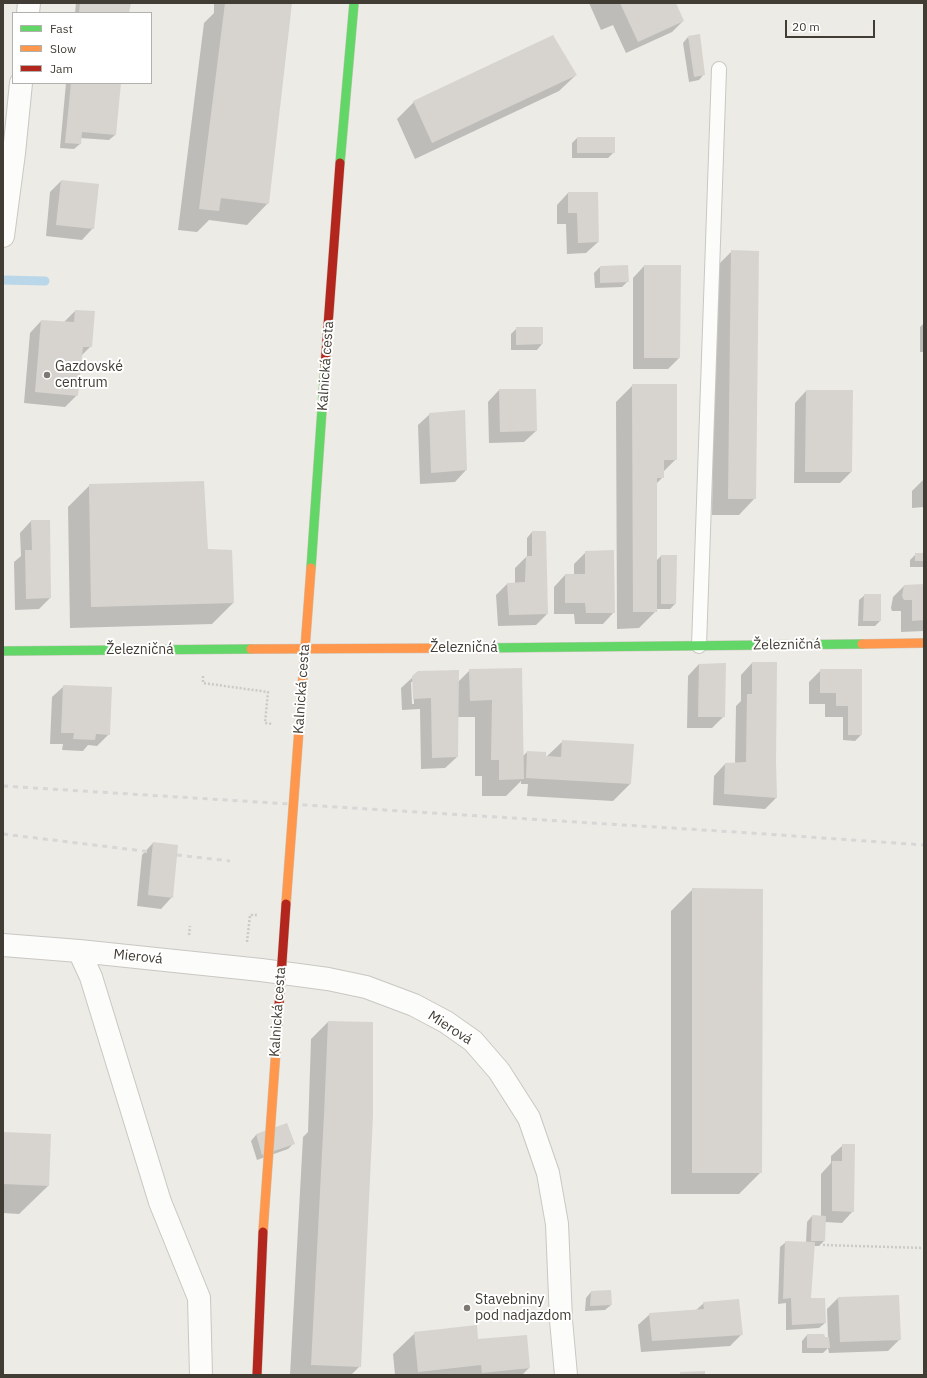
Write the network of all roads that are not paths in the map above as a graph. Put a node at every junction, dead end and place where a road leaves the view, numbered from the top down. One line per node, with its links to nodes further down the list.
1 (354, 3): 11 (main road, Kalnická cesta, bridge)
2 (719, 69): 6 (lane)
3 (21, 84): 4 (street)
4 (3, 236)
5 (924, 642): 6 (main road, Železničná)
6 (699, 646): 7 (main road, Železničná)
7 (3, 651)
8 (3, 945): 9 (street, Mierová)
9 (79, 951): 10 (street); 12 (street, Mierová)
10 (201, 1375)
11 (257, 1375)
12 (566, 1375)

